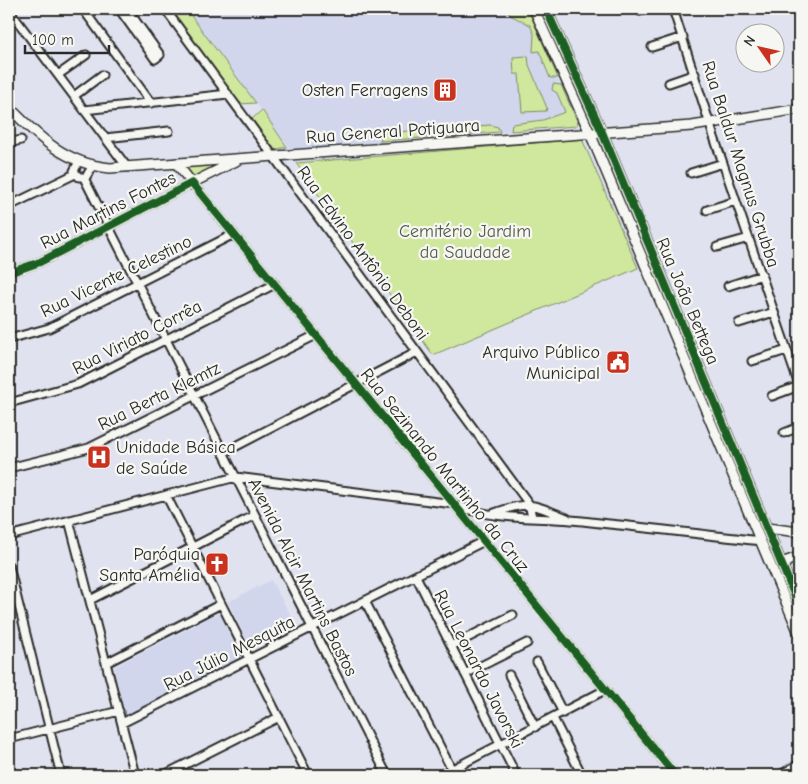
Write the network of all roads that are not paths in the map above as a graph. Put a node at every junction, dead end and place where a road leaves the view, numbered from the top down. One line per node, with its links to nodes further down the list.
1 (83, 9): 17 (street)
2 (165, 9): 15 (street, Rua Edvino Antônio Deboni)
3 (534, 9): 24 (main road, Rua João Bettega)
4 (546, 9): 23 (main road, Rua João Bettega)
5 (673, 9): 8 (street, Rua Baldur Magnus Grubba)
6 (9, 10): 13 (street)
7 (128, 13): 7 (street)
8 (683, 37): 9 (street); 11 (street, Rua Baldur Magnus Grubba)
9 (652, 47)
10 (86, 55): 13 (street)
11 (695, 74): 14 (street); 21 (street, Rua Baldur Magnus Grubba)
12 (102, 75): 16 (street)
13 (58, 76): 16 (street)
14 (669, 83)
15 (228, 94): 17 (street); 28 (street, Rua Edvino Antônio Deboni)
16 (74, 96): 20 (street)
17 (151, 103): 20 (street)
18 (9, 107): 30 (main road, Rua General Potiguara)
19 (799, 109): 21 (main road, Rua General Potiguara)
20 (84, 110): 25 (street)
21 (712, 124): 23 (main road, Rua General Potiguara); 31 (street, Rua Baldur Magnus Grubba)
22 (169, 130): 25 (street)
23 (602, 132): 24 (main road, Rua General Potiguara); 53 (main road, Rua João Bettega)
24 (590, 133): 28 (main road, Rua General Potiguara); 54 (main road, Rua João Bettega)
25 (105, 138): 34 (street)
26 (21, 140): 27 (street)
27 (9, 143)
28 (273, 156): 29 (main road, Rua General Potiguara); 61 (street, Rua Edvino Antônio Deboni)
29 (240, 159): 32 (main road, Rua General Potiguara); 38 (main road, Rua Martins Fontes)
30 (79, 161): 33 (main road, Rua General Potiguara); 36 (street)
31 (723, 162): 35 (street); 39 (street, Rua Baldur Magnus Grubba)
32 (176, 163): 34 (main road, Rua General Potiguara); 38 (main road, Rua Sezinando Martinho da Cruz)
33 (93, 166): 34 (main road, Rua General Potiguara); 37 (street)
34 (127, 167)
35 (691, 173)
36 (75, 174): 37 (street); 40 (street)
37 (84, 178): 42 (street, Avenida Alcir Martins Bastos)
38 (192, 184): 42 (street, Rua Martins Fontes); 43 (street, Rua Sezinando Martinho da Cruz)
39 (736, 201): 41 (street); 44 (street, Rua Baldur Magnus Grubba)
40 (9, 206)
41 (707, 210)
42 (109, 227): 46 (street, Rua Martins Fontes); 48 (street, Avenida Alcir Martins Bastos)
43 (234, 234): 48 (street, Rua Vicente Celestino); 49 (street, Rua Sezinando Martinho da Cruz)
44 (749, 238): 45 (street); 47 (street, Rua Baldur Magnus Grubba)
45 (717, 247)
46 (9, 273)
47 (762, 275): 50 (street); 51 (street, Rua Baldur Magnus Grubba)
48 (137, 283): 57 (street, Rua Vicente Celestino); 58 (street, Avenida Alcir Martins Bastos)
49 (275, 284): 55 (street, Rua Sezinando Martinho da Cruz); 58 (street, Rua Viriato Corrêa)
50 (728, 286)
51 (774, 312): 52 (street); 60 (street, Rua Baldur Magnus Grubba)
52 (739, 323)
53 (682, 324): 54 (main road); 56 (main road, Rua João Bettega)
54 (672, 328): 59 (main road, Rua João Bettega)
55 (316, 335): 63 (street, Rua Sezinando Martinho da Cruz); 65 (street, Rua Berta Klemtz)
56 (686, 335): 59 (main road); 76 (main road, Rua João Bettega)
57 (9, 339)
58 (166, 340): 65 (street, Avenida Alcir Martins Bastos); 67 (street, Rua Viriato Corrêa)
59 (677, 340): 77 (main road, Rua João Bettega)
60 (787, 350): 62 (street); 64 (street, Rua Baldur Magnus Grubba)
61 (417, 352): 63 (street); 75 (street, Rua Edvino Antônio Deboni)
62 (752, 361)
63 (356, 384): 70 (street); 74 (street, Rua Sezinando Martinho da Cruz)
64 (799, 385): 66 (street)
65 (194, 395): 70 (street, Avenida Alcir Martins Bastos); 71 (street, Rua Berta Klemtz)
66 (772, 396)
67 (9, 403)
68 (799, 427): 69 (street)
69 (784, 432)
70 (223, 452): 72 (street, Avenida Alcir Martins Bastos)
71 (9, 468)
72 (236, 477): 73 (street); 74 (street); 79 (street, Avenida Alcir Martins Bastos)
73 (166, 495): 81 (street); 88 (street)
74 (454, 504): 78 (street); 87 (street, Rua Sezinando Martinho da Cruz)
75 (529, 504): 78 (street); 80 (street, Rua Edvino Antônio Deboni); 82 (street)
76 (759, 509): 77 (main road); 83 (main road, Rua João Bettega)
77 (749, 513): 86 (main road, Rua João Bettega)
78 (492, 514): 80 (street)
79 (255, 515): 88 (street); 99 (street, Avenida Alcir Martins Bastos)
80 (532, 517): 82 (street)
81 (70, 520): 85 (street); 93 (street)
82 (573, 521): 86 (street)
83 (767, 528): 84 (main road); 91 (main road, Rua João Bettega)
84 (799, 532)
85 (9, 536)
86 (761, 541): 98 (main road, Rua João Bettega)
87 (484, 542): 92 (street, Rua Júlio Mesquita); 108 (street, Rua Sezinando Martinho da Cruz)
88 (192, 547): 93 (street); 95 (street)
89 (799, 557): 91 (main road)
90 (9, 566): 115 (street)
91 (783, 568): 96 (main road, Rua João Bettega)
92 (416, 576): 94 (street, Rua Júlio Mesquita); 102 (street, Rua Leonardo Javorski)
93 (90, 600): 105 (street)
94 (365, 601): 99 (street, Rua Júlio Mesquita); 119 (street)
95 (221, 604): 103 (street); 105 (street)
96 (799, 606)
97 (513, 615): 102 (street)
98 (797, 622): 100 (main road, Rua João Bettega)
99 (312, 628): 103 (street, Rua Júlio Mesquita); 124 (street, Avenida Alcir Martins Bastos)
100 (799, 633)
101 (527, 643): 106 (street)
102 (451, 646): 106 (street, Rua Leonardo Javorski)
103 (249, 659): 111 (street); 113 (street, Rua Júlio Mesquita)
104 (537, 662): 110 (street)
105 (106, 663): 109 (street)
106 (465, 674): 117 (street, Rua Leonardo Javorski)
107 (508, 675): 114 (street)
108 (606, 690): 110 (street); 128 (street, Rua Sezinando Martinho da Cruz)
109 (119, 711): 113 (street); 115 (street)
110 (562, 713): 112 (street)
111 (278, 717): 122 (street); 123 (street)
112 (553, 718): 114 (street); 127 (street)
113 (122, 723): 121 (street)
114 (535, 727): 117 (street)
115 (50, 728): 116 (street); 120 (street)
116 (9, 739)
117 (500, 745): 119 (street); 126 (street, Rua Leonardo Javorski)
118 (799, 764): 129 (street)
119 (452, 770): 125 (street)
120 (62, 775)
121 (135, 775)
122 (164, 775)
123 (307, 775)
124 (387, 775)
125 (441, 775)
126 (516, 775)
127 (582, 775)
128 (675, 775)
129 (780, 775)

